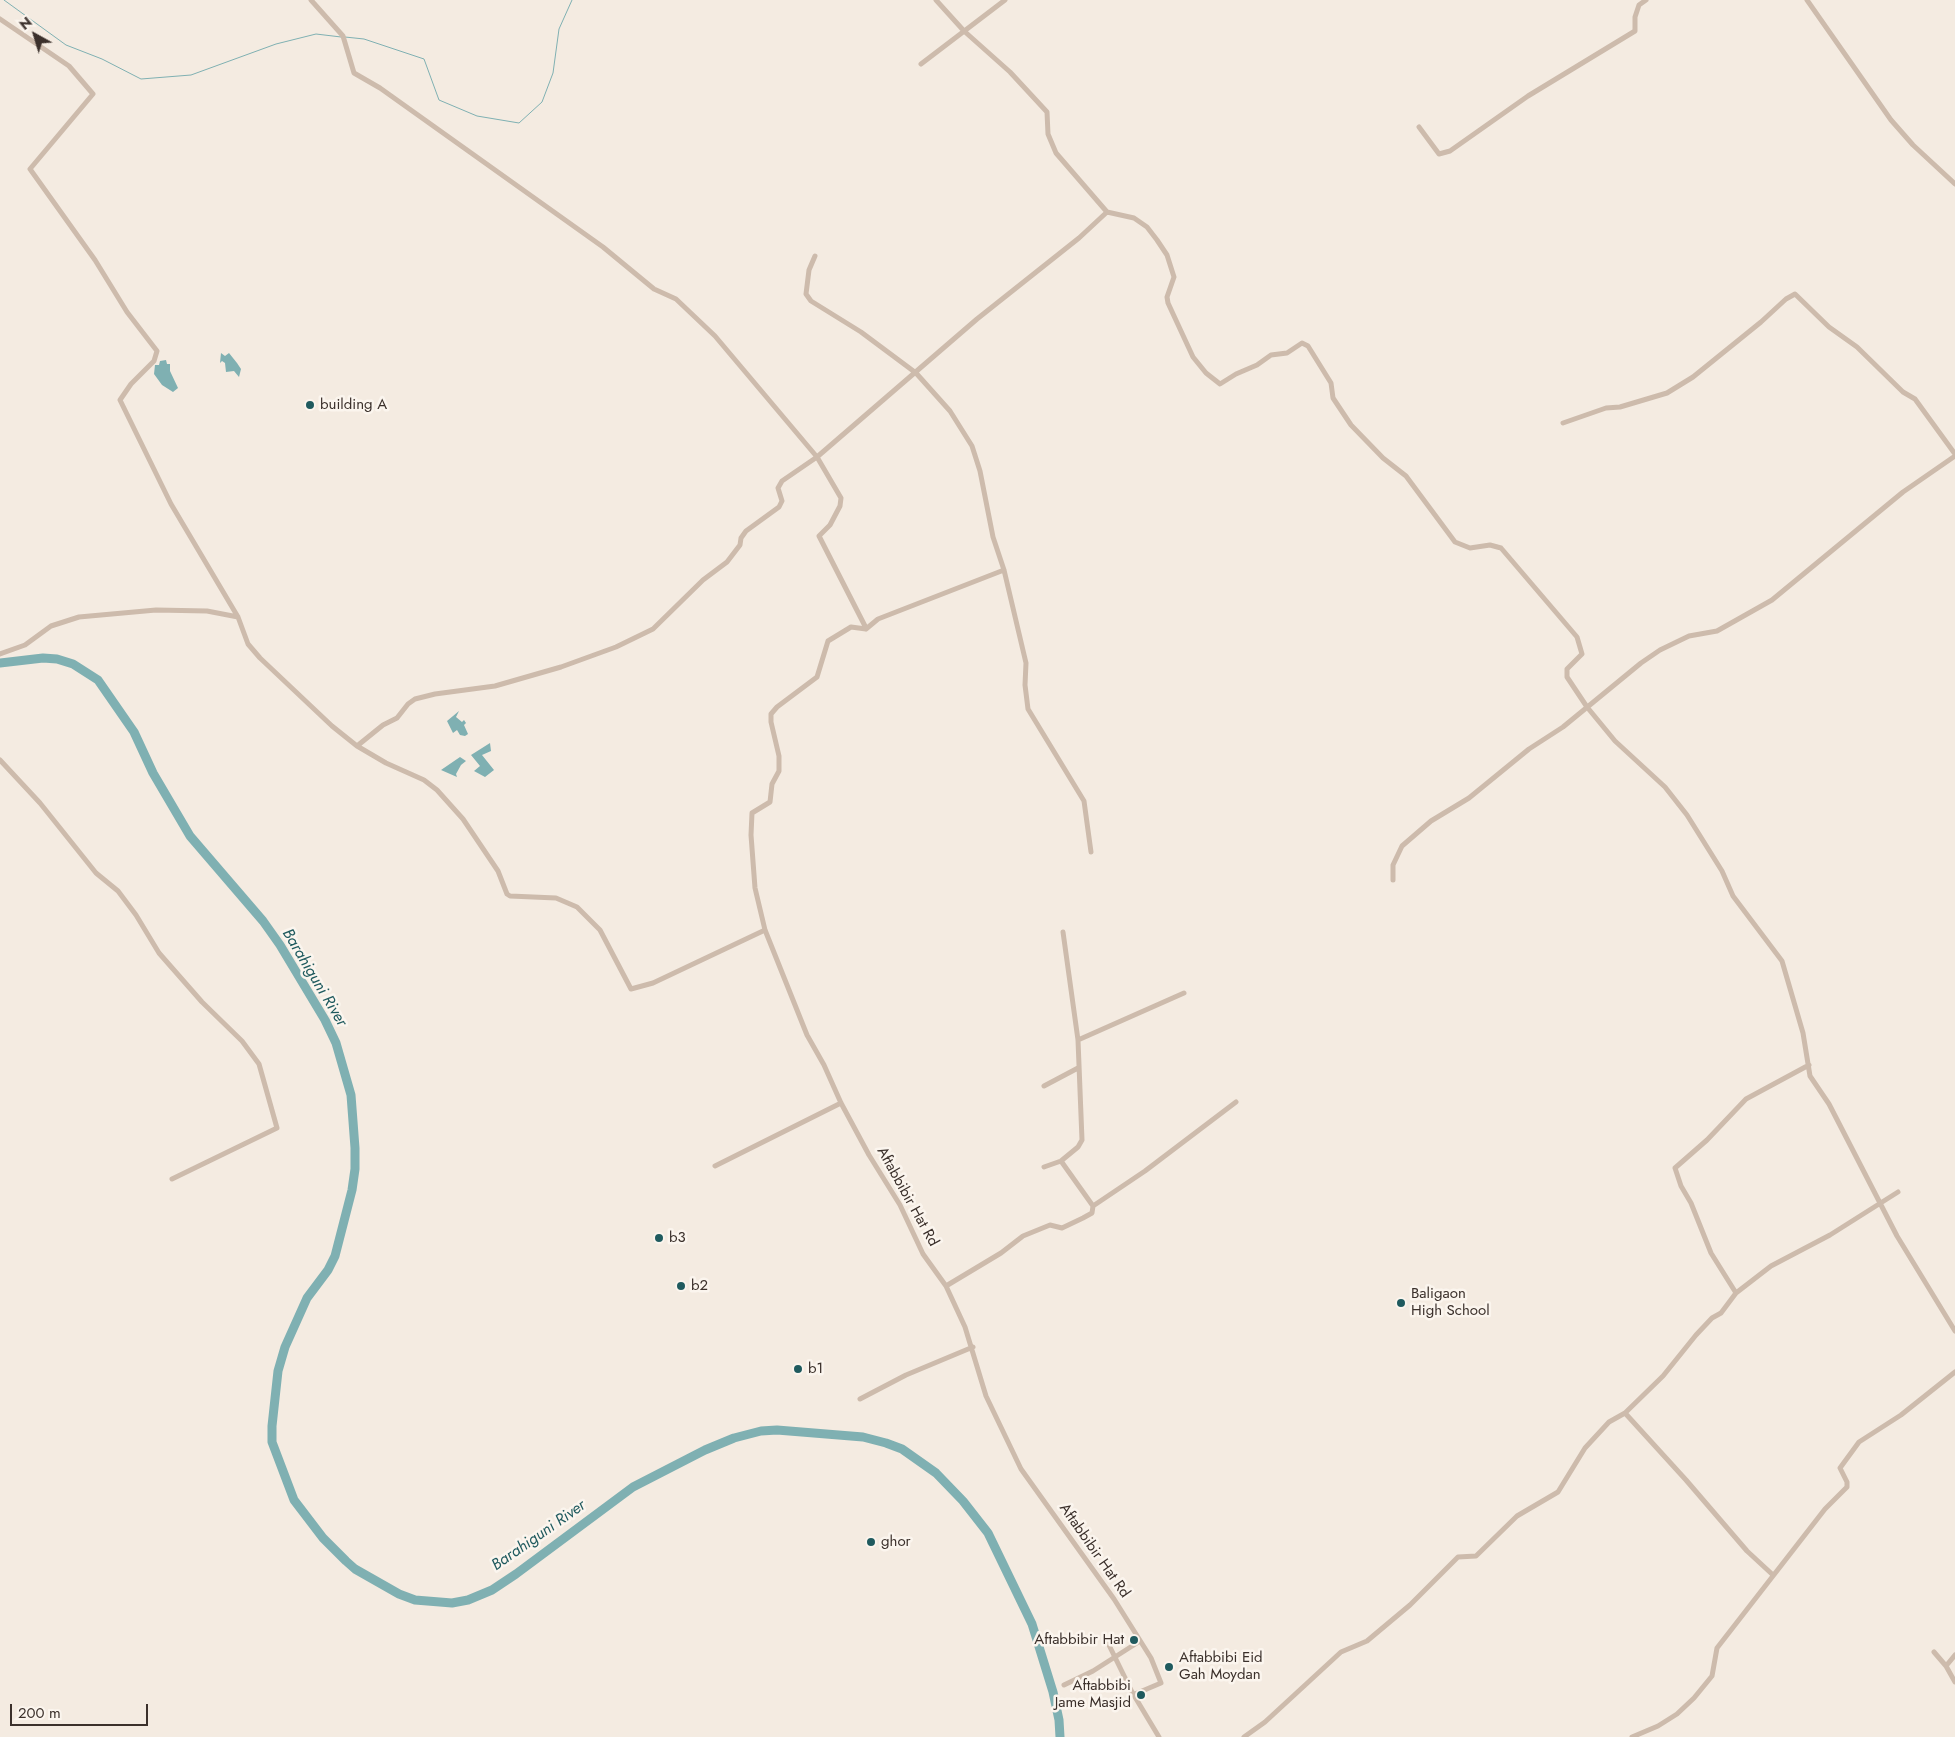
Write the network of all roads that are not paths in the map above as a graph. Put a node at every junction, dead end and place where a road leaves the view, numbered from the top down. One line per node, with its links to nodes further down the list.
1 (311, 0): 18 (street)
2 (936, 0): 9 (street)
3 (1005, 0): 9 (street)
4 (1635, 0): 7 (street)
5 (1646, 0): 7 (street)
6 (1807, 0): 12 (street)
7 (1639, 5): 11 (street)
8 (0, 19): 20 (street)
9 (964, 31): 10 (street); 13 (street)
10 (922, 64)
11 (1419, 127)
12 (1955, 184)
13 (1107, 212): 15 (street); 23 (street)
14 (815, 256): 15 (street)
15 (916, 373): 18 (street); 19 (street)
16 (1563, 422): 17 (street)
17 (1955, 455): 23 (street)
18 (817, 457): 21 (street); 24 (street)
19 (1004, 570): 21 (street); 26 (street)
20 (238, 617): 22 (street); 24 (street)
21 (866, 629): 28 (street, Aftabbibir Hat Rd)
22 (0, 654)
23 (1587, 707): 27 (street); 32 (street)
24 (357, 746): 28 (street)
25 (0, 760): 40 (street)
26 (1091, 852)
27 (1393, 880)
28 (765, 930): 36 (street, Aftabbibir Hat Rd)
29 (1063, 932): 31 (street)
30 (1184, 993): 31 (street)
31 (1078, 1040): 33 (street)
32 (1809, 1064): 44 (street); 45 (street)
33 (1078, 1068): 34 (street); 37 (street)
34 (1044, 1086)
35 (1236, 1102): 42 (street)
36 (841, 1103): 38 (street); 43 (street, Aftabbibir Hat Rd)
37 (1061, 1161): 39 (street); 42 (street)
38 (715, 1166)
39 (1044, 1167)
40 (172, 1179)
41 (1898, 1192): 44 (street)
42 (1092, 1206): 43 (street)
43 (946, 1286): 46 (street, Aftabbibir Hat Rd)
44 (1736, 1293): 49 (street)
45 (1955, 1331)
46 (973, 1348): 48 (street); 52 (street, Aftabbibir Hat Rd)
47 (1955, 1372): 50 (street)
48 (860, 1399)
49 (1625, 1413): 50 (street); 61 (street)
50 (1773, 1575): 62 (street)
51 (1106, 1639): 55 (street)
52 (1140, 1641): 55 (street); 59 (street, Aftabbibir Hat Rd)
53 (1934, 1652): 56 (street)
54 (1955, 1655): 56 (street)
55 (1115, 1658): 58 (street); 59 (street)
56 (1946, 1666): 57 (street)
57 (1955, 1682)
58 (1064, 1686)
59 (1135, 1694): 60 (street)
60 (1159, 1737)
61 (1244, 1737)
62 (1632, 1737)

